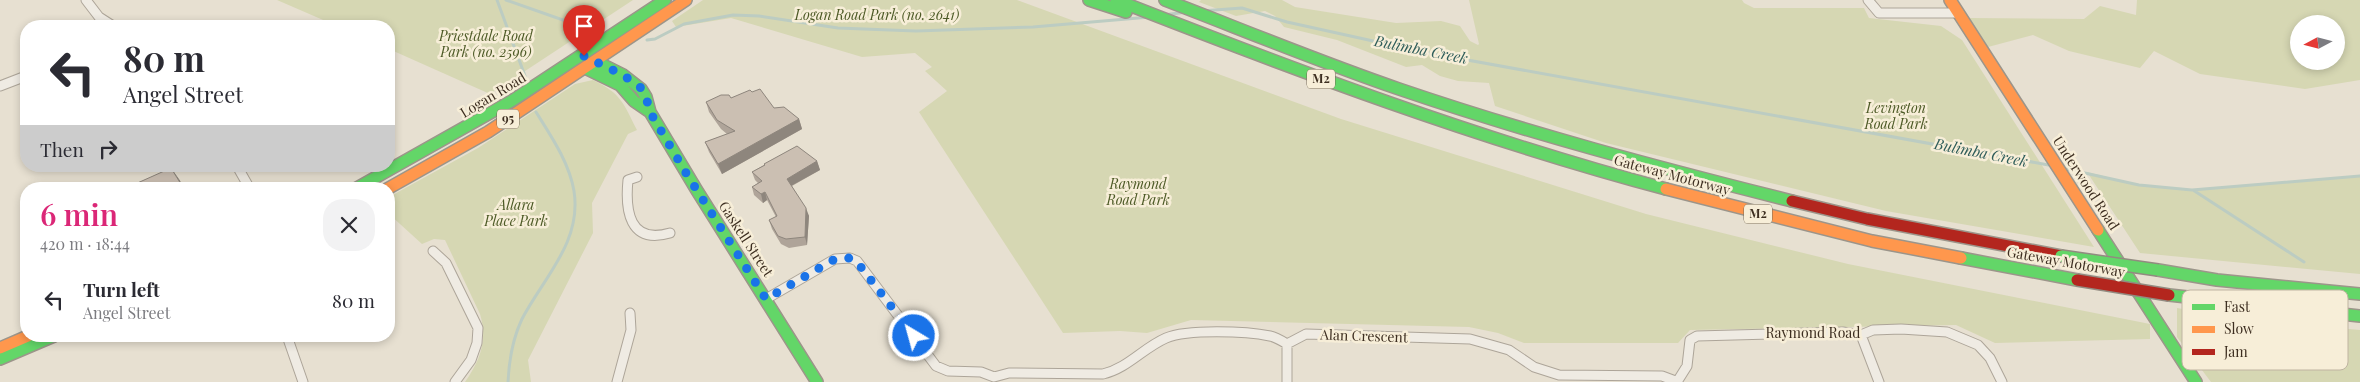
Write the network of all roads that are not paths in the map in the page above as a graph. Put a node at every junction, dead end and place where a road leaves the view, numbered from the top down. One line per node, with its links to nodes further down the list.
1 (86, 0): 10 (street)
2 (665, 0): 13 (main road, Logan Road / 95)
3 (686, 0): 12 (main road, Logan Road / 95)
4 (1089, 0): 11 (main road)
5 (1116, 0): 11 (main road, Gateway Motorway / M2)
6 (1868, 0): 9 (street)
7 (1950, 0): 9 (main road, Underwood Road)
8 (1174, 1): 26 (main road, Gateway Motorway / M2, bridge)
9 (1958, 12): 37 (main road, Underwood Road)
10 (104, 20)
11 (1176, 24): 27 (main road, Gateway Motorway / M2, bridge)
12 (615, 48): 14 (main road, Logan Road / 95); 15 (main road)
13 (579, 59): 14 (main road, Gaskell Street); 19 (main road, Logan Road / 95)
14 (590, 64): 15 (main road, Gaskell Street); 18 (main road, Gaskell Street); 23 (main road, Logan Road / 95)
15 (607, 67): 18 (main road, Gaskell Street)
16 (20, 78): 17 (street)
17 (0, 86)
18 (650, 112): 28 (main road, Gaskell Street)
19 (395, 167)
20 (386, 172): 22 (main road, Logan Road / 95)
21 (637, 177): 24 (street)
22 (368, 182)
23 (395, 184)
24 (670, 233)
25 (433, 251): 41 (street)
26 (2319, 290)
27 (2182, 296)
28 (766, 299): 39 (street); 43 (main road, Gaskell Street)
29 (630, 313): 42 (street)
30 (1861, 335): 45 (street, Raymond Road); 46 (street); 47 (street, Raymond Road)
31 (20, 339): 35 (main road)
32 (40, 342): 36 (main road)
33 (289, 342): 40 (street)
34 (1287, 344): 39 (street); 44 (street); 45 (street, Alan Crescent)
35 (0, 348)
36 (0, 359)
37 (2182, 360)
38 (2188, 370): 48 (main road, Underwood Road)
39 (993, 379)
40 (303, 382)
41 (455, 382)
42 (617, 382)
43 (817, 382)
44 (1287, 382)
45 (1678, 382)
46 (1879, 382)
47 (2002, 382)
48 (2196, 382)

